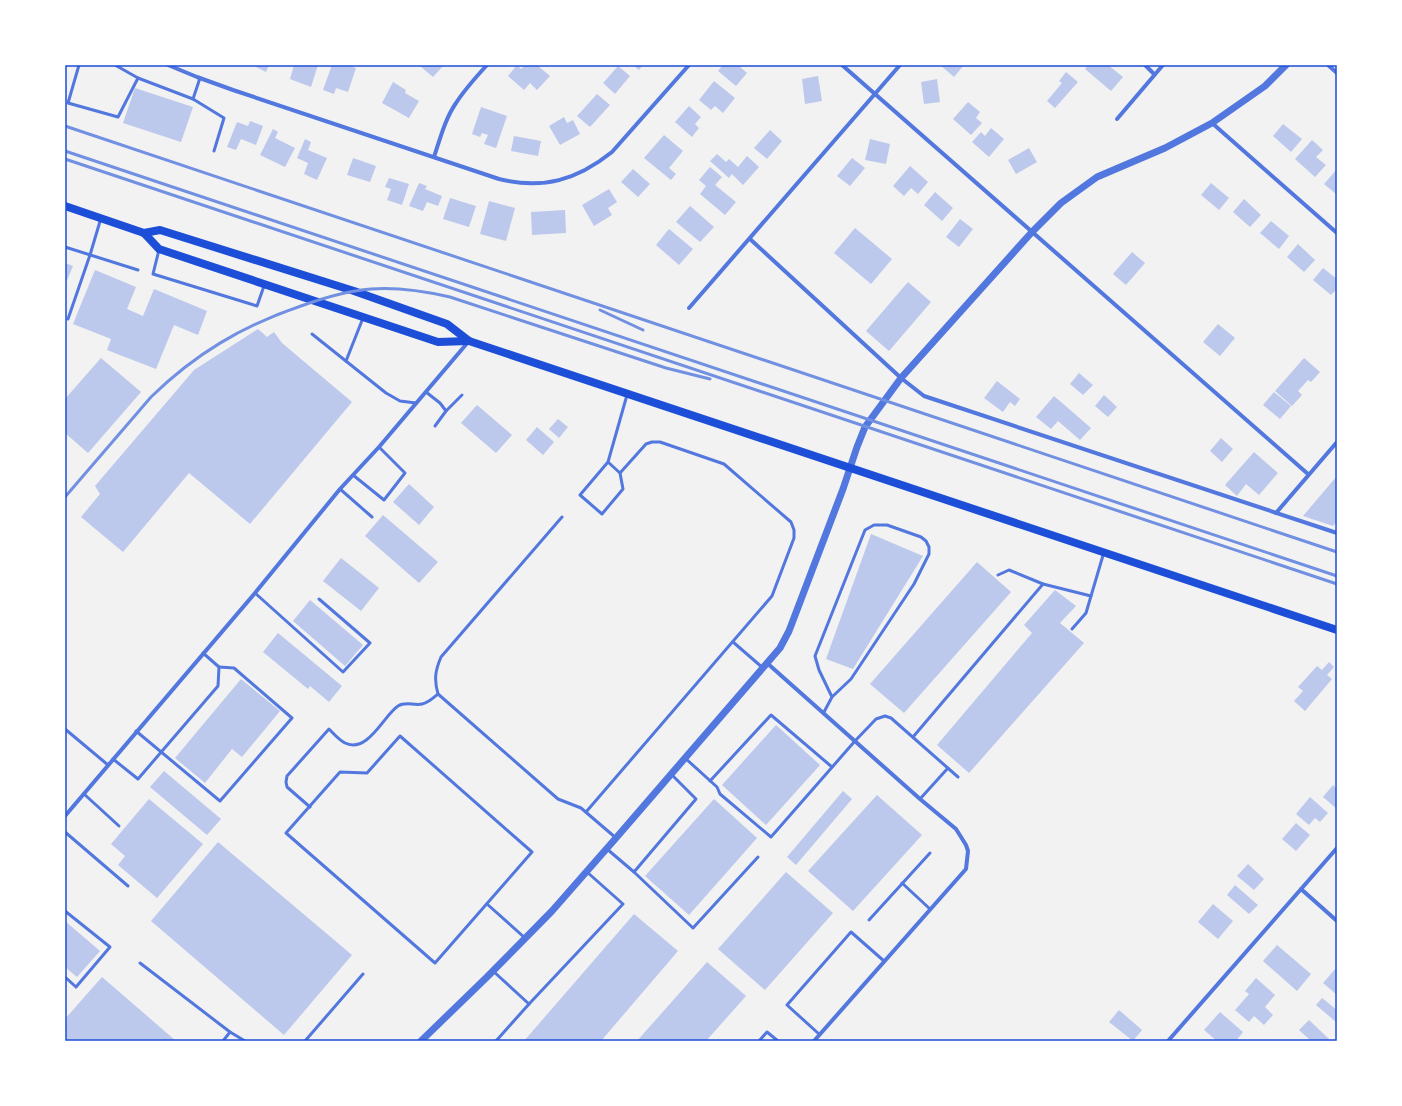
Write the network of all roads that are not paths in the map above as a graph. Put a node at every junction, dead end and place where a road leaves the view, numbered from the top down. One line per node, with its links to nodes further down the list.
1 (79, 65): 14 (lane)
2 (115, 65): 14 (lane)
3 (168, 65): 15 (street)
4 (487, 65): 21 (street)
5 (688, 65): 21 (street)
6 (842, 65): 16 (street)
7 (900, 65): 16 (street)
8 (1145, 65): 13 (street)
9 (1162, 65): 13 (street)
10 (1286, 65): 19 (street)
11 (1328, 65): 12 (street)
12 (1337, 73)
13 (1154, 74): 18 (street)
14 (138, 78): 17 (lane)
15 (200, 78): 17 (lane); 21 (street)
16 (874, 95): 24 (street); 27 (street)
17 (193, 99): 20 (lane)
18 (1117, 119)
19 (1212, 123): 24 (street); 26 (street)
20 (214, 150)
21 (434, 157)
22 (65, 206): 23 (main road)
23 (101, 218): 25 (main road); 30 (lane)
24 (1032, 232): 39 (street); 51 (street)
25 (144, 233): 29 (main road); 37 (main road)
26 (1337, 233)
27 (750, 239): 33 (street); 39 (street)
28 (65, 247): 30 (lane)
29 (159, 248): 32 (main road); 32 (lane)
30 (90, 255): 31 (lane); 35 (lane)
31 (138, 270)
32 (265, 283): 34 (main road)
33 (689, 308)
34 (363, 316): 37 (main road); 38 (lane)
35 (68, 319)
36 (312, 334): 38 (lane)
37 (469, 341): 40 (street); 41 (main road)
38 (346, 361): 43 (lane)
39 (901, 378): 49 (street); 54 (street)
40 (426, 392): 43 (street); 44 (lane)
41 (627, 393): 48 (lane); 49 (main road)
42 (462, 395): 44 (lane)
43 (416, 403): 47 (street)
44 (446, 411): 45 (lane)
45 (434, 426)
46 (1337, 442): 51 (street)
47 (379, 447): 52 (street); 52 (lane)
48 (608, 462): 50 (lane); 50 (lane)
49 (851, 468): 58 (main road); 68 (street)
50 (620, 473): 66 (lane)
51 (1308, 474): 54 (street)
52 (353, 475): 53 (street)
53 (340, 489): 55 (lane); 61 (street)
54 (1276, 513): 57 (street)
55 (372, 517)
56 (562, 517): 70 (lane)
57 (1337, 533)
58 (1104, 552): 62 (lane); 65 (main road)
59 (998, 575): 60 (lane)
60 (1043, 584): 62 (lane); 75 (lane)
61 (254, 593): 63 (lane); 67 (street)
62 (1091, 596): 64 (lane)
63 (319, 599)
64 (1072, 629)
65 (1337, 630)
66 (733, 642): 68 (lane); 89 (lane)
67 (203, 653): 69 (lane); 74 (street)
68 (765, 666): 72 (street); 78 (street)
69 (219, 667): 77 (lane); 77 (lane)
70 (438, 694): 88 (lane); 89 (lane)
71 (832, 697): 71 (lane); 72 (lane)
72 (824, 712): 76 (street)
73 (65, 729): 80 (lane)
74 (136, 731): 77 (lane); 79 (street)
75 (913, 737): 76 (lane); 82 (lane)
76 (855, 741): 81 (lane); 87 (street)
77 (160, 752): 79 (lane)
78 (685, 758): 83 (street); 85 (lane)
79 (113, 759): 80 (street)
80 (108, 765): 86 (street)
81 (832, 766): 85 (lane); 85 (lane)
82 (948, 768): 84 (lane); 87 (lane)
83 (671, 774): 93 (street); 99 (lane)
84 (958, 776)
85 (710, 780)
86 (84, 794): 90 (street); 91 (lane)
87 (920, 799): 104 (street)
88 (310, 806): 103 (lane); 103 (lane)
89 (586, 812): 93 (lane)
90 (65, 816)
91 (119, 826)
92 (65, 832): 101 (lane)
93 (616, 838): 95 (street)
94 (1337, 848): 102 (street)
95 (607, 849): 98 (street); 99 (lane)
96 (930, 853): 100 (lane)
97 (758, 857): 99 (lane)
98 (586, 872): 108 (street); 114 (lane)
99 (634, 872)
100 (902, 883): 104 (lane); 106 (lane)
101 (128, 886)
102 (1301, 889): 107 (street); 125 (street)
103 (487, 904): 108 (lane)
104 (930, 909): 109 (street)
105 (65, 911): 113 (lane)
106 (869, 920)
107 (1337, 921)
108 (525, 938): 111 (street)
109 (884, 962): 116 (street); 116 (lane)
110 (140, 963): 115 (lane)
111 (493, 971): 114 (lane); 120 (street)
112 (363, 974): 119 (lane)
113 (65, 977)
114 (529, 1004): 121 (lane)
115 (230, 1032): 117 (lane); 118 (lane)
116 (819, 1034): 124 (street)
117 (223, 1041)
118 (245, 1041)
119 (305, 1041)
120 (421, 1041)
121 (496, 1041)
122 (759, 1041): 123 (lane)
123 (778, 1041)
124 (814, 1041)
125 (1168, 1041)

